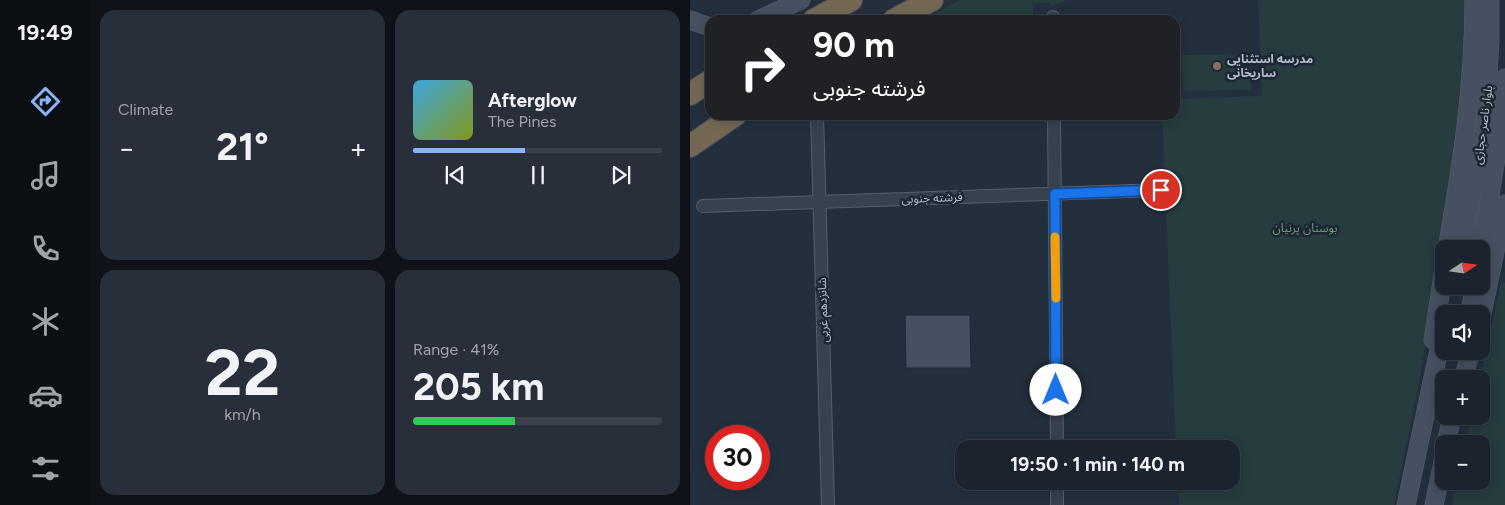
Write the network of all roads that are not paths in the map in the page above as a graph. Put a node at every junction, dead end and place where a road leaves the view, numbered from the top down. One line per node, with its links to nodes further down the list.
1 (801, 0): 6 (main road)
2 (851, 0): 7 (highway)
3 (932, 0): 8 (highway)
4 (1474, 0): 23 (main road)
5 (1490, 0): 24 (main road, بلوار ناصر حجازی)
6 (769, 15)
7 (823, 15)
8 (904, 15)
9 (690, 20): 10 (main road)
10 (705, 25)
11 (1505, 78): 25 (main road, بلوار ناصر حجازی)
12 (705, 84): 13 (highway)
13 (690, 94)
14 (728, 120): 17 (highway)
15 (817, 120): 20 (street, شانزدهم غربی)
16 (1054, 120): 19 (street)
17 (690, 146)
18 (1161, 190): 19 (street, فرشته جنوبی)
19 (1055, 194): 20 (street, فرشته جنوبی); 30 (street)
20 (820, 202): 22 (street, فرشته جنوبی); 33 (street, شانزدهم غربی)
21 (1505, 204): 27 (main road)
22 (703, 206)
23 (1448, 240)
24 (1463, 240)
25 (1482, 240)
26 (1439, 295): 29 (main road)
27 (1484, 305)
28 (1436, 360): 29 (main road)
29 (1425, 410): 35 (main road)
30 (1057, 440)
31 (1057, 490): 34 (street)
32 (1437, 490): 36 (main road)
33 (828, 505)
34 (1057, 505)
35 (1406, 505)
36 (1434, 505)

